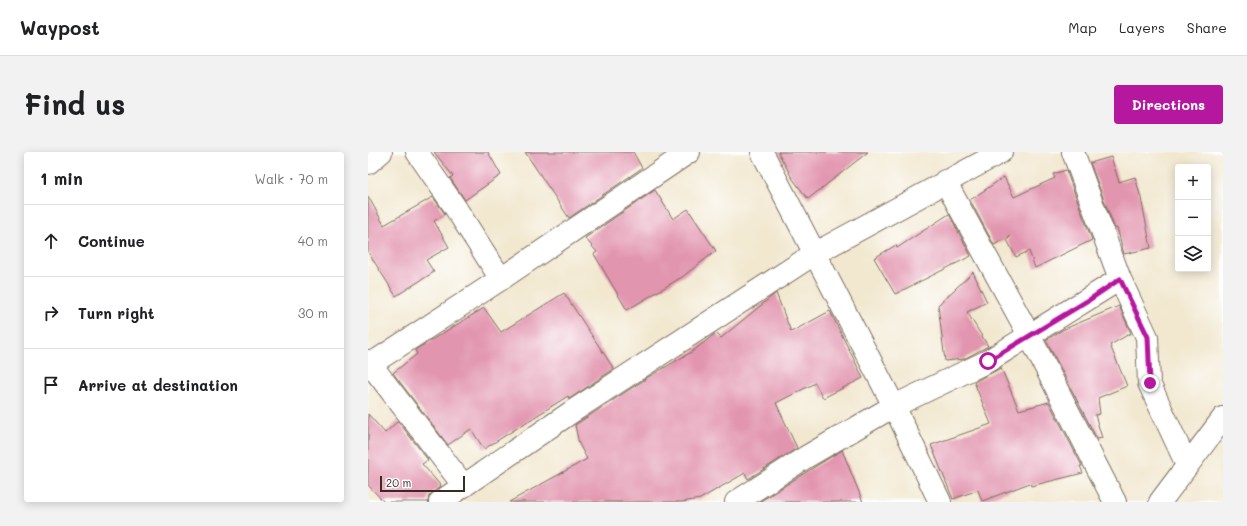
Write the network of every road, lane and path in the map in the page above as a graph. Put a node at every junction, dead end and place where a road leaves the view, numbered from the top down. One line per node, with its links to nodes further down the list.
1 (381, 152): 7 (street)
2 (417, 152): 10 (street)
3 (689, 152): 10 (street)
4 (762, 152): 9 (street)
5 (1001, 152): 8 (street)
6 (1073, 152): 11 (street)
7 (368, 163)
8 (944, 181): 9 (street); 12 (street)
9 (814, 254): 14 (street); 17 (street)
10 (501, 279): 13 (street)
11 (1120, 279): 12 (street); 16 (street)
12 (1029, 336): 14 (street); 21 (street)
13 (369, 364): 17 (street)
14 (894, 406): 19 (street); 20 (street)
15 (1223, 418): 16 (street)
16 (1187, 464): 22 (street)
17 (464, 486): 18 (street)
18 (440, 502)
19 (736, 502)
20 (940, 502)
21 (1115, 502)
22 (1160, 502)

